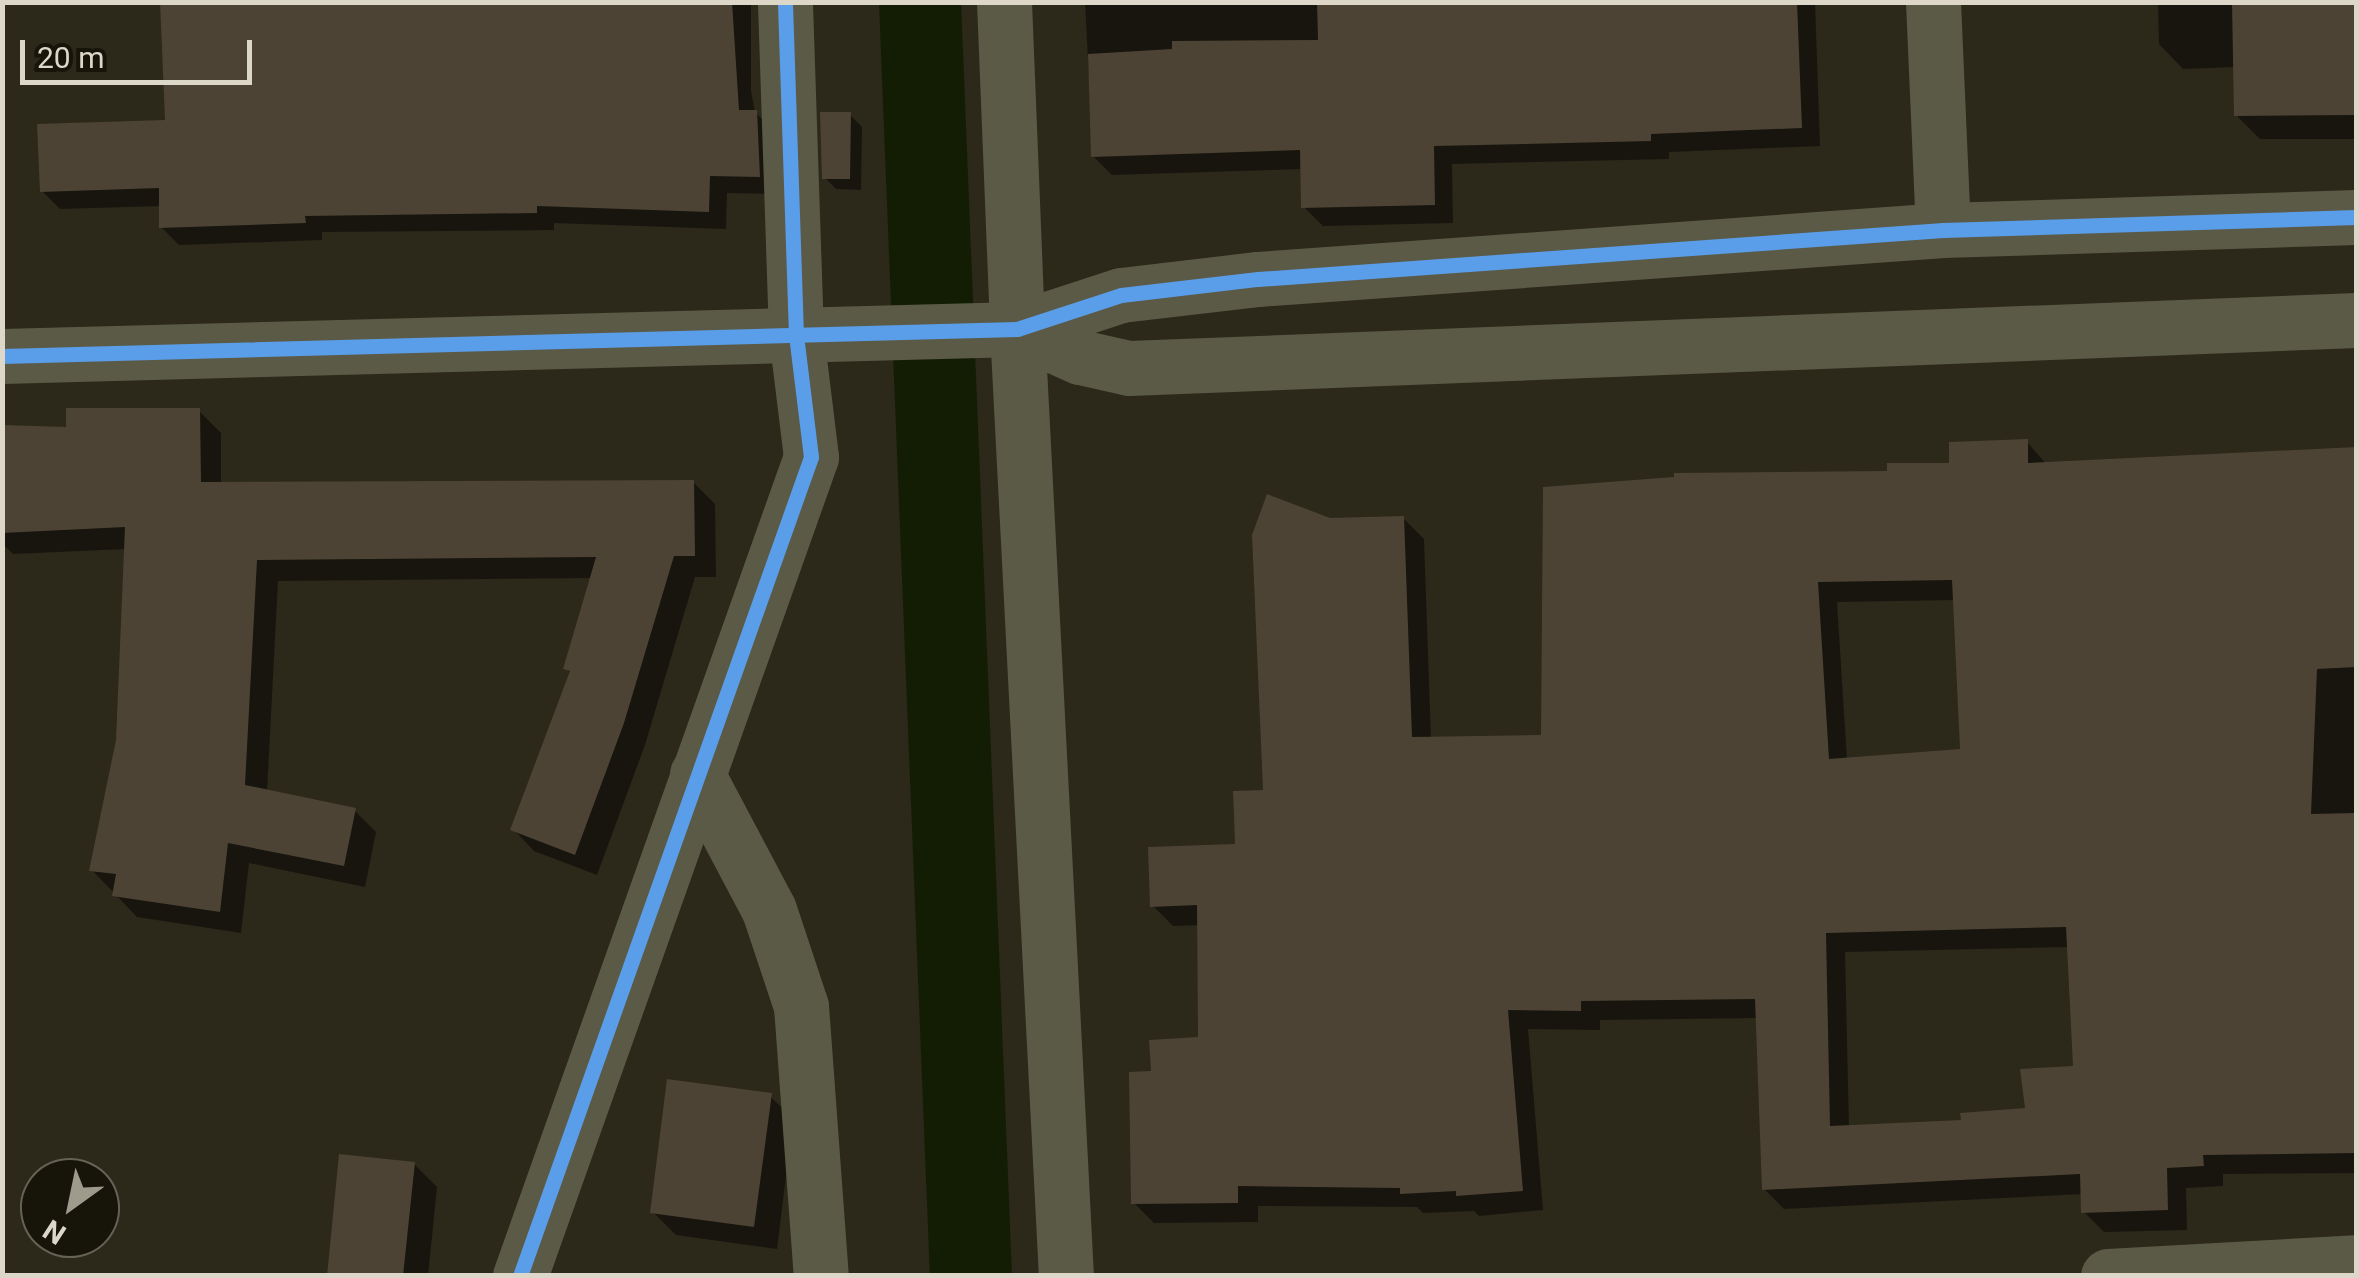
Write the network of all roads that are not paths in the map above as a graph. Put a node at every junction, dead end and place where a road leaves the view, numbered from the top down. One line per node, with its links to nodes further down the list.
1 (785, 2): 8 (street)
2 (1004, 2): 7 (street)
3 (1932, 2): 5 (street)
4 (2356, 218): 5 (street)
5 (1943, 230): 7 (street)
6 (2356, 320): 7 (street)
7 (996, 329): 8 (street); 14 (street)
8 (796, 335): 9 (street); 10 (street)
9 (2, 356)
10 (697, 774): 12 (street); 13 (street)
11 (2356, 1262): 15 (street)
12 (520, 1276)
13 (821, 1276)
14 (1066, 1276)
15 (2108, 1276)

